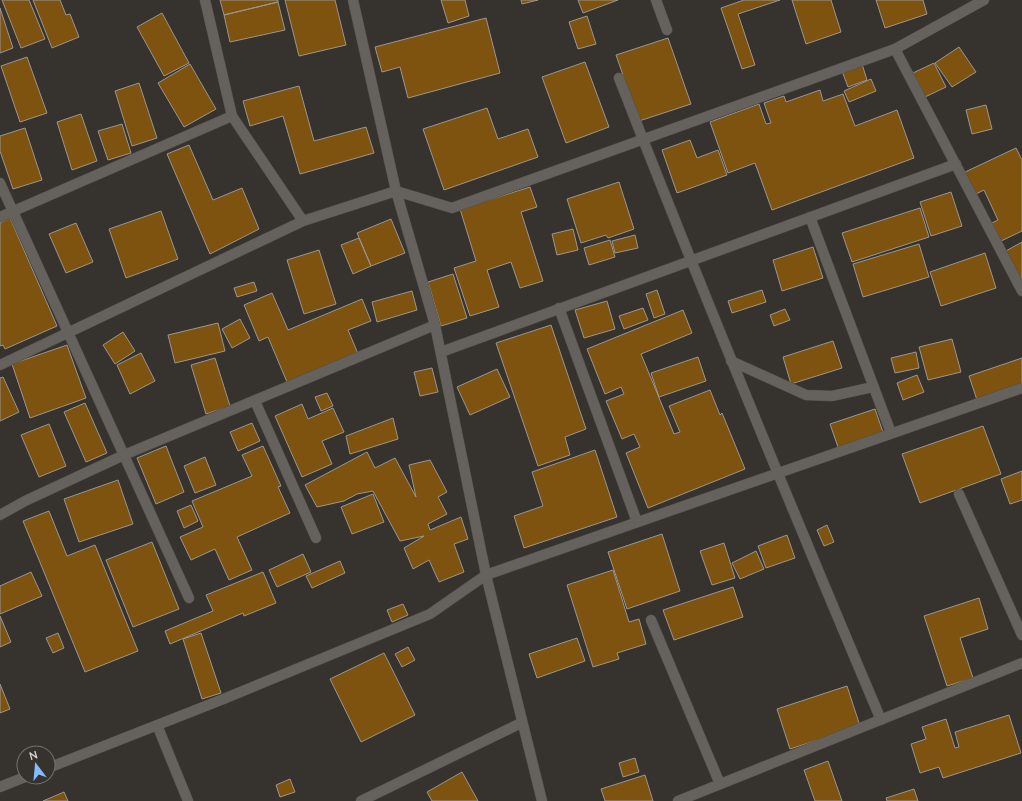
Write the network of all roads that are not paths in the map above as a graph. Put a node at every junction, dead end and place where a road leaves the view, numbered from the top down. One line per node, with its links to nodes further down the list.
1 (205, 0): 8 (street)
2 (353, 0): 12 (street)
3 (656, 0): 5 (street)
4 (984, 0): 6 (street)
5 (667, 30)
6 (895, 49): 9 (street); 10 (street)
7 (619, 78): 9 (street)
8 (232, 116): 13 (street); 16 (street)
9 (643, 139): 12 (street); 17 (street)
10 (956, 164): 15 (street); 18 (street)
11 (0, 183): 13 (street)
12 (396, 191): 16 (street); 20 (street)
13 (13, 211): 14 (street); 21 (street)
14 (0, 217)
15 (810, 217): 17 (street); 25 (street)
16 (303, 221): 21 (street)
17 (690, 260): 19 (street); 23 (street)
18 (1022, 291)
19 (559, 308): 22 (street); 33 (street)
20 (435, 325): 22 (street); 27 (street)
21 (68, 333): 24 (street); 29 (street)
22 (441, 352): 35 (street)
23 (731, 361): 25 (street); 30 (street)
24 (0, 365)
25 (873, 387): 28 (street)
26 (1022, 388): 28 (street)
27 (255, 401): 29 (street); 34 (street)
28 (891, 434): 30 (street)
29 (124, 455): 32 (street); 36 (street)
30 (777, 473): 33 (street); 40 (street)
31 (959, 494): 38 (street)
32 (0, 515)
33 (637, 522): 35 (street)
34 (316, 538)
35 (486, 575): 41 (street); 42 (street)
36 (188, 598)
37 (651, 620): 45 (street)
38 (1022, 635)
39 (1022, 663): 40 (street)
40 (881, 720): 45 (street)
41 (522, 723): 48 (street); 49 (street)
42 (157, 725): 43 (street); 47 (street)
43 (56, 765)
44 (16, 781): 46 (street)
45 (720, 784): 50 (street)
46 (0, 787)
47 (188, 801)
48 (361, 801)
49 (542, 801)
50 (678, 801)

